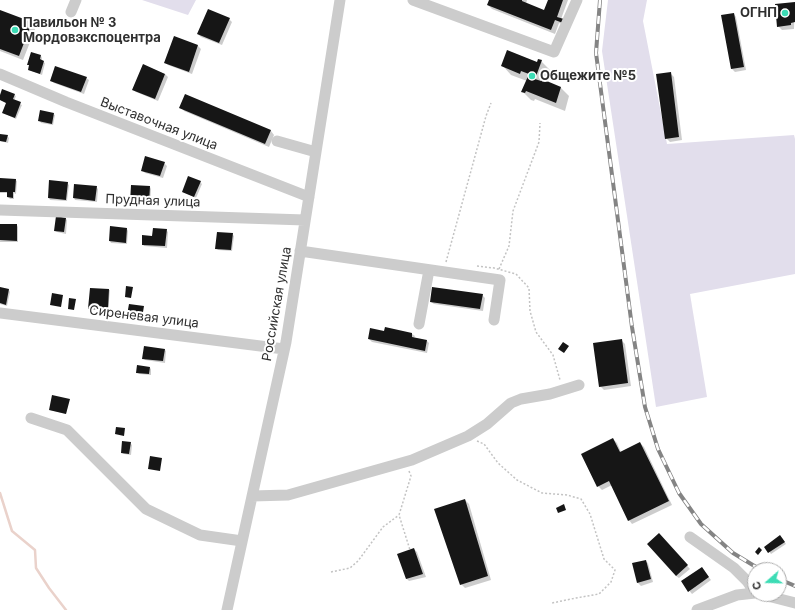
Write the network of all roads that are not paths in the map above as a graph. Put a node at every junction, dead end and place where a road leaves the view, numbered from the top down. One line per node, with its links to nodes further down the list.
1 (76, 0): 5 (street)
2 (340, 0): 8 (street, Российская улица)
3 (413, 0): 4 (street)
4 (577, 0)
5 (71, 12)
6 (0, 74): 9 (street, Выставочная улица)
7 (276, 141): 8 (street)
8 (316, 152): 9 (street, Российская улица)
9 (309, 197): 11 (street, Российская улица)
10 (0, 210): 11 (street, Прудная улица)
11 (305, 220): 12 (street, Российская улица)
12 (300, 251): 13 (street); 17 (street, Российская улица)
13 (429, 270): 15 (street); 16 (street)
14 (0, 313): 17 (street, Сиреневая улица)
15 (494, 320)
16 (419, 324)
17 (284, 349): 20 (street, Российская улица)
18 (579, 385): 20 (street)
19 (31, 418): 22 (street)
20 (252, 496): 22 (street, Российская улица)
21 (690, 537): 23 (street)
22 (242, 541): 25 (street, Российская улица)
23 (747, 581)
24 (747, 594): 26 (street)
25 (227, 610)
26 (697, 610)

